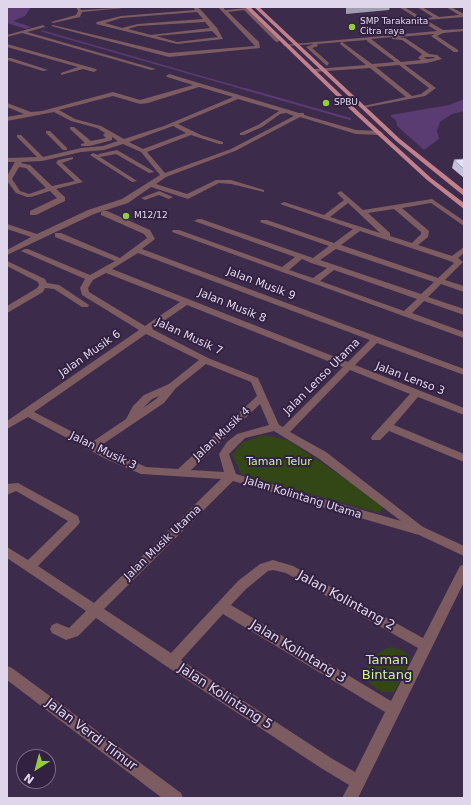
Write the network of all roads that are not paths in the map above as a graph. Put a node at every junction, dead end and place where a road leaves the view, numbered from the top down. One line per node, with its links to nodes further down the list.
1 (132, 7): 7 (street)
2 (247, 7): 12 (main road)
3 (256, 7): 11 (main road)
4 (401, 7): 21 (street)
5 (419, 7): 13 (street)
6 (448, 7): 10 (street)
7 (79, 9): 17 (street)
8 (197, 9): 15 (street); 16 (street)
9 (222, 9): 27 (street); 29 (street)
10 (464, 16): 13 (street)
11 (267, 17): 12 (main road); 31 (main road)
12 (258, 18): 33 (main road)
13 (438, 18): 14 (street)
14 (426, 19)
15 (207, 20): 19 (street); 20 (street)
16 (99, 23): 18 (street); 20 (street)
17 (53, 24): 24 (street); 27 (street)
18 (92, 25)
19 (215, 29): 26 (street); 26 (street)
20 (122, 30): 23 (street)
21 (441, 30): 22 (street); 31 (street)
22 (464, 30): 38 (street)
23 (128, 31): 26 (street); 27 (street)
24 (22, 32): 25 (street); 35 (street)
25 (7, 36)
26 (148, 36)
27 (103, 40)
28 (369, 40): 30 (street); 44 (street); 48 (street)
29 (275, 42)
30 (340, 43): 50 (street); 53 (street)
31 (295, 44): 33 (street); 53 (main road)
32 (7, 45): 34 (street)
33 (285, 45): 57 (main road)
34 (18, 48): 37 (street); 42 (street)
35 (78, 48): 36 (street); 54 (street)
36 (71, 50)
37 (7, 51)
38 (456, 51): 39 (street); 40 (street)
39 (464, 51)
40 (446, 52)
41 (64, 53): 46 (street)
42 (42, 55): 46 (street); 47 (street)
43 (438, 55): 44 (street)
44 (425, 58): 48 (street)
45 (9, 59): 47 (street)
46 (50, 60): 52 (street)
47 (20, 62): 51 (street)
48 (399, 62): 50 (street); 64 (street)
49 (43, 64): 51 (street)
50 (367, 65): 53 (street); 64 (street)
51 (35, 67): 55 (street)
52 (83, 67): 56 (street); 58 (street)
53 (324, 68): 57 (street); 61 (main road)
54 (153, 69)
55 (45, 70)
56 (94, 70)
57 (314, 70): 62 (main road)
58 (63, 74)
59 (168, 76): 60 (street)
60 (199, 85): 63 (street); 67 (street)
61 (350, 93): 62 (main road); 66 (main road)
62 (338, 95): 77 (main road)
63 (238, 97): 68 (street); 72 (street)
64 (407, 98): 66 (street)
65 (7, 105): 69 (street)
66 (365, 107): 91 (main road)
67 (56, 111): 69 (street); 80 (street)
68 (288, 111): 70 (street); 78 (street)
69 (30, 114): 71 (street)
70 (302, 114): 77 (street); 94 (street)
71 (7, 119)
72 (172, 124): 76 (street); 80 (street)
73 (72, 128): 82 (street)
74 (98, 128): 82 (street)
75 (48, 132): 83 (street)
76 (191, 133): 81 (street); 84 (street)
77 (380, 133): 92 (main road)
78 (242, 134)
79 (19, 136): 87 (street)
80 (124, 142): 84 (street); 87 (street)
81 (221, 143)
82 (90, 144): 83 (street)
83 (65, 149): 87 (street)
84 (143, 151): 94 (street)
85 (93, 155): 93 (street); 95 (street); 99 (street)
86 (7, 156): 87 (street)
87 (40, 157): 89 (street)
88 (7, 160): 89 (street)
89 (18, 163): 90 (street); 98 (street); 99 (street)
90 (7, 164)
91 (430, 166): 92 (main road); 103 (main road)
92 (418, 168): 108 (main road)
93 (151, 172)
94 (164, 176): 96 (street)
95 (134, 181)
96 (150, 184): 100 (street); 102 (street)
97 (7, 187): 98 (street)
98 (16, 188): 99 (street)
99 (52, 188): 110 (street)
100 (262, 191)
101 (341, 193): 104 (street)
102 (134, 194): 105 (street); 120 (street)
103 (464, 194)
104 (348, 200): 109 (street); 112 (street)
105 (182, 202)
106 (284, 204): 112 (street)
107 (395, 206): 109 (street); 115 (street); 122 (street)
108 (464, 207)
109 (362, 212): 121 (street)
110 (33, 213)
111 (104, 213): 125 (street)
112 (325, 217): 117 (street)
113 (198, 221): 128 (street)
114 (264, 222): 123 (street)
115 (464, 224)
116 (7, 226): 120 (street)
117 (359, 228): 121 (street); 123 (street)
118 (176, 232): 137 (street)
119 (58, 235): 129 (street)
120 (37, 237): 127 (street)
121 (390, 238): 122 (street)
122 (414, 245): 131 (street)
123 (336, 246): 130 (street); 140 (street)
124 (464, 249): 131 (street)
125 (138, 250): 129 (street); 151 (street, Jalan Musik 9)
126 (26, 251): 138 (street)
127 (7, 253)
128 (301, 256): 130 (street); 137 (street)
129 (121, 261): 136 (street)
130 (314, 261): 133 (street)
131 (460, 261): 140 (street)
132 (7, 263): 134 (street)
133 (333, 267): 139 (street); 143 (street)
134 (16, 268): 135 (street); 141 (street)
135 (7, 270)
136 (106, 270): 138 (street); 144 (street, Jalan Musik 8)
137 (283, 270): 139 (street)
138 (90, 278): 149 (street, Jalan Musik 7)
139 (314, 281): 148 (street)
140 (440, 281): 142 (street); 143 (street)
141 (43, 285): 145 (street); 146 (street)
142 (464, 289)
143 (423, 298): 147 (street); 148 (street)
144 (187, 301): 149 (street, Jalan Musik 6); 153 (street, Jalan Musik 8)
145 (85, 304)
146 (7, 310)
147 (464, 312)
148 (406, 314): 150 (street)
149 (146, 330): 152 (street, Jalan Musik 7); 157 (street, Jalan Musik 6)
150 (464, 335)
151 (376, 339): 153 (street, Jalan Lenso Utama); 154 (street, Jalan Musik 9)
152 (205, 360): 156 (street, Jalan Musik 7); 163 (street)
153 (348, 367): 155 (street, Jalan Lenso 3); 161 (street, Jalan Lenso Utama)
154 (464, 372)
155 (416, 394): 158 (street, Jalan Lenso 3); 160 (street)
156 (262, 397): 161 (street, Jalan Musik 7); 165 (street, Jalan Musik 4)
157 (27, 412): 159 (street, Jalan Musik 6); 163 (street, Jalan Musik 3)
158 (464, 412)
159 (7, 426)
160 (387, 426): 162 (street); 164 (street)
161 (280, 429): 166 (street, Jalan Kolintang Utama); 168 (street, Jalan Kolintang Utama)
162 (376, 438)
163 (92, 447): 165 (street, Jalan Musik 3)
164 (464, 458)
165 (182, 472): 166 (street, Jalan Musik 3)
166 (231, 476): 168 (street, Jalan Kolintang Utama); 174 (street, Jalan Musik Utama)
167 (7, 491): 171 (street)
168 (422, 531): 169 (street, Jalan Kolintang Utama)
169 (464, 551)
170 (7, 552): 171 (street, Jalan Kolintang 5)
171 (30, 566): 174 (street, Jalan Kolintang 5)
172 (464, 569): 176 (street)
173 (223, 607): 176 (street, Jalan Kolintang 2); 177 (street); 179 (street, Jalan Kolintang 3)
174 (95, 610): 175 (street, Jalan Musik Utama); 177 (street, Jalan Kolintang 5)
175 (57, 629)
176 (425, 646): 179 (street)
177 (171, 662): 180 (street, Jalan Kolintang 5)
178 (7, 672): 181 (street, Jalan Verdi Timur)
179 (394, 710): 180 (street)
180 (358, 781): 182 (street)
181 (175, 798)
182 (350, 798)

